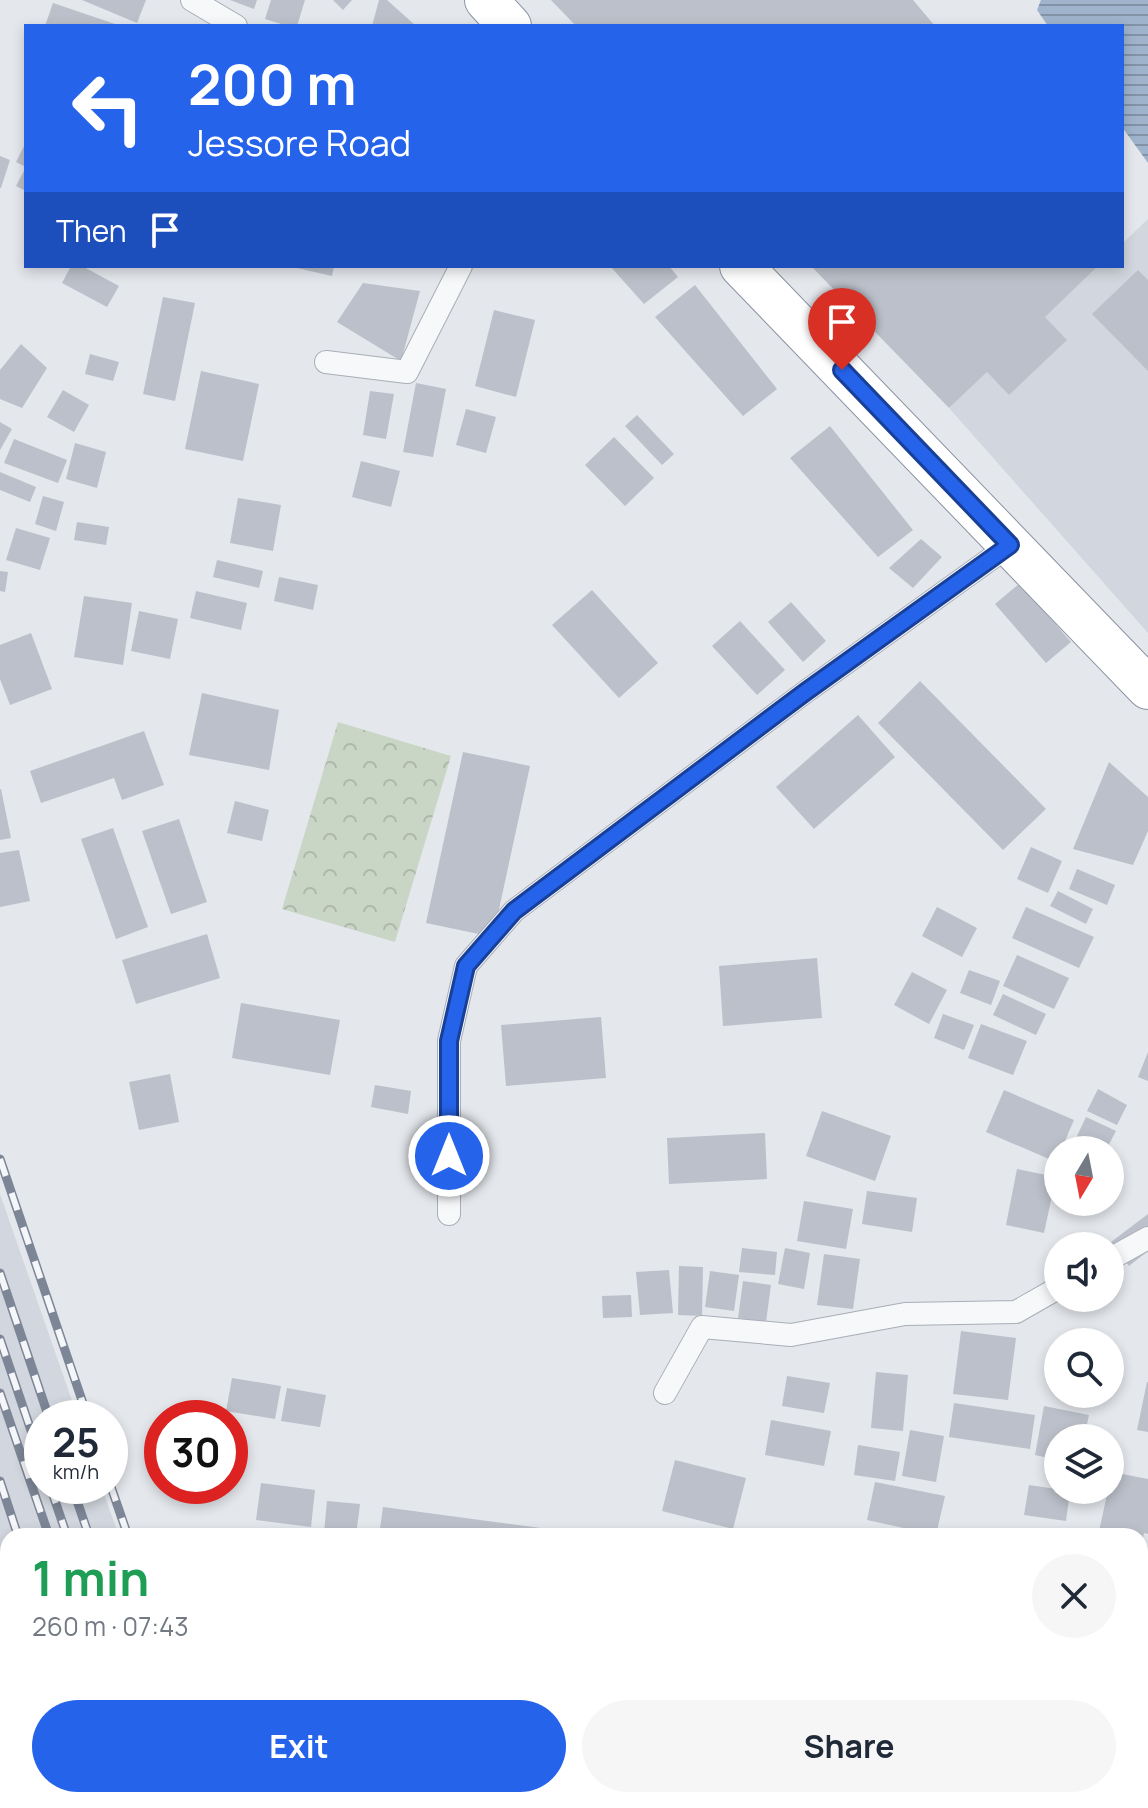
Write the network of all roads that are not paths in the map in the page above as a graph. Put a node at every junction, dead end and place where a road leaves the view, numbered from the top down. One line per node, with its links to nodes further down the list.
1 (192, 0): 3 (street)
2 (486, 0): 4 (highway)
3 (233, 24)
4 (508, 24)
5 (460, 268): 7 (street)
6 (743, 268): 8 (highway)
7 (326, 362)
8 (1010, 545): 9 (highway); 10 (street)
9 (1148, 688)
10 (449, 1214)
11 (1148, 1238): 12 (street)
12 (1124, 1251)
13 (1044, 1296): 14 (street)
14 (665, 1393)

